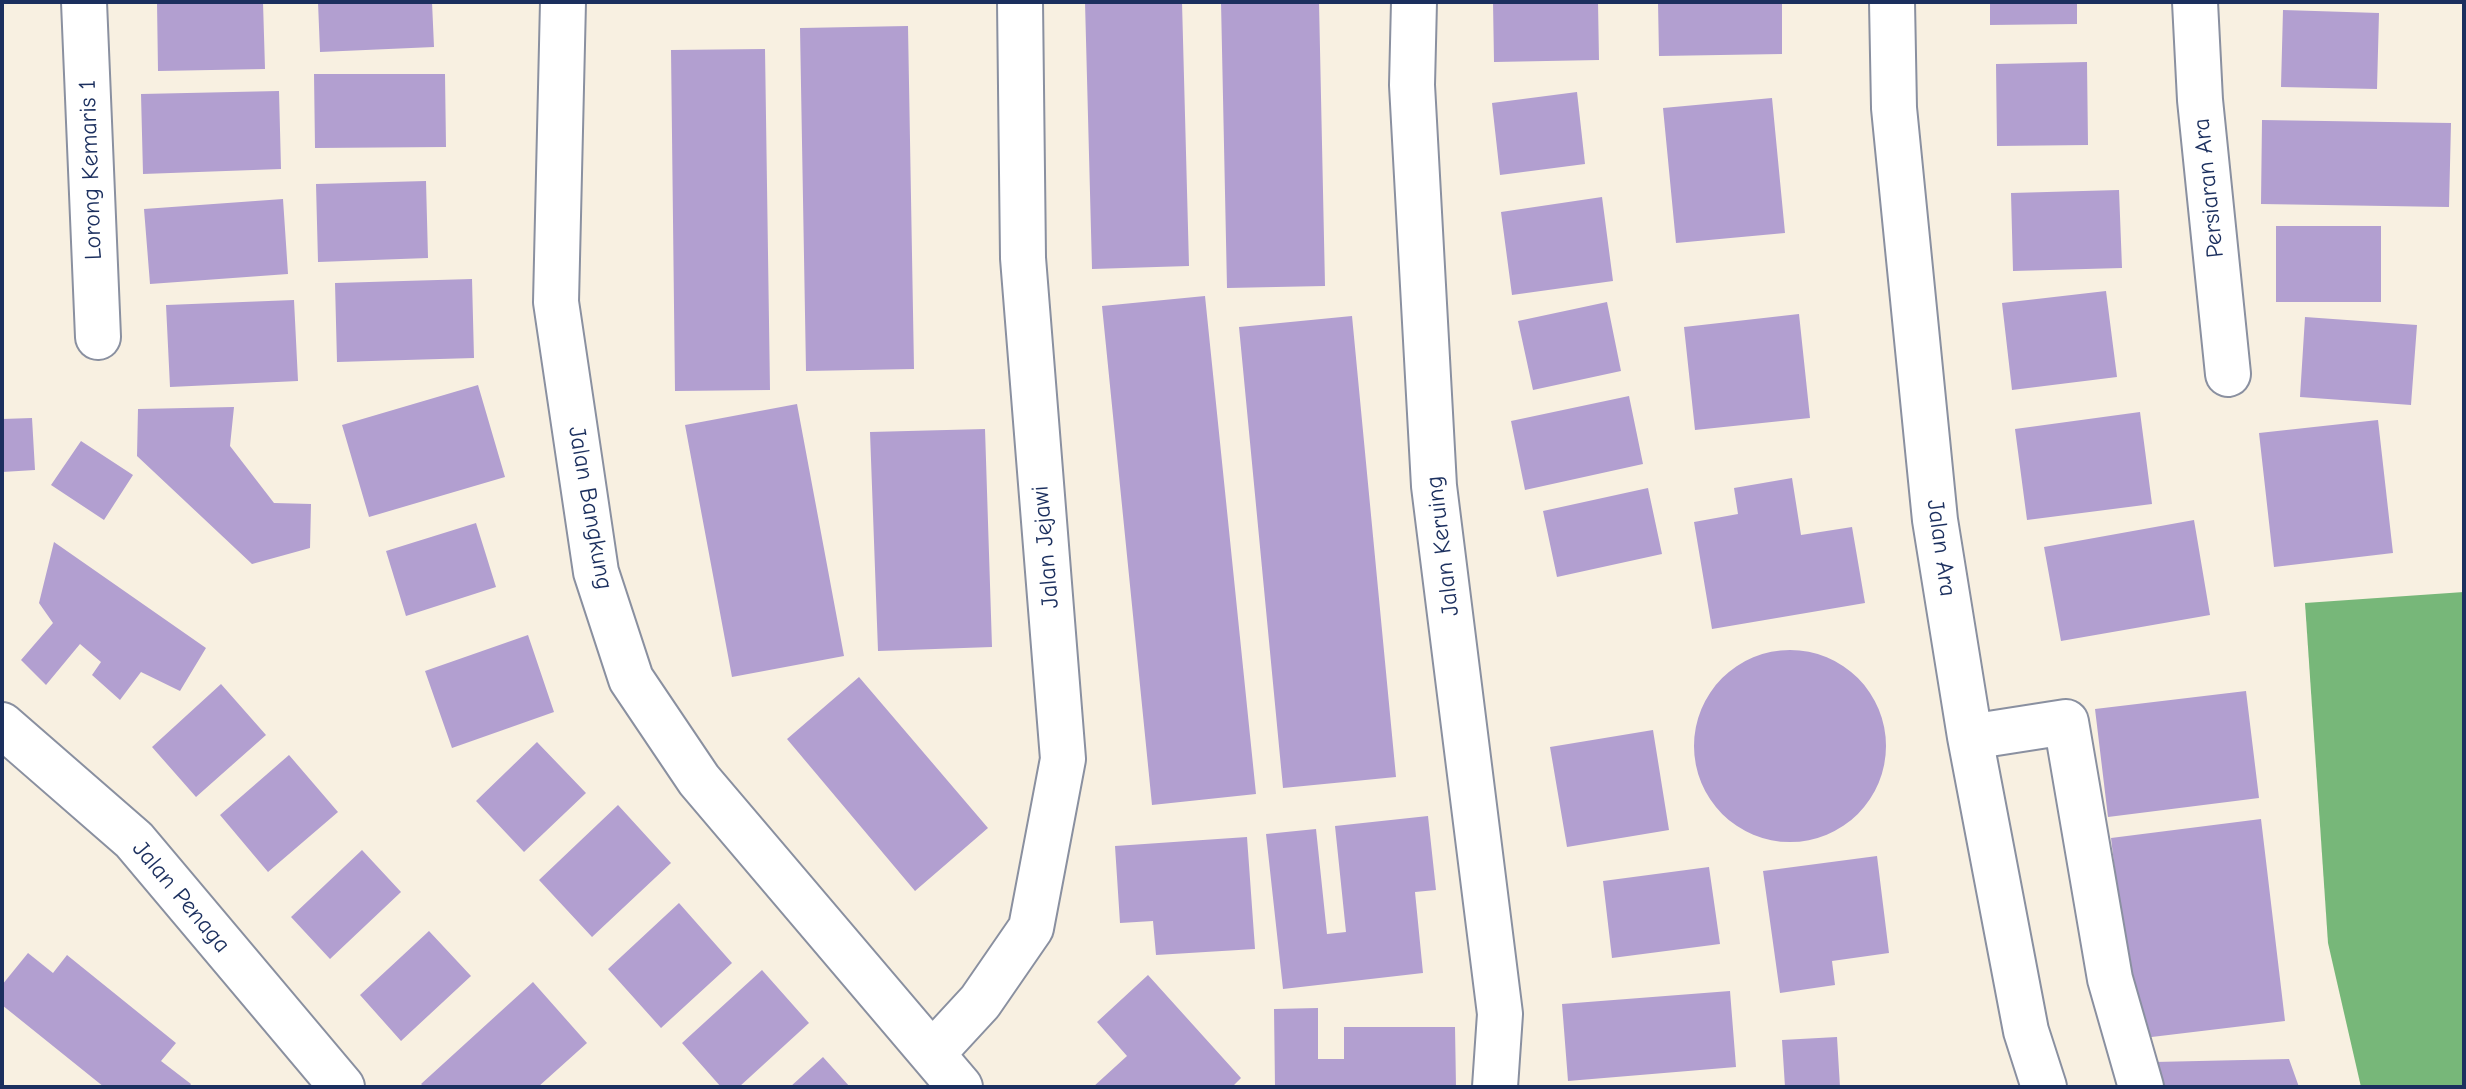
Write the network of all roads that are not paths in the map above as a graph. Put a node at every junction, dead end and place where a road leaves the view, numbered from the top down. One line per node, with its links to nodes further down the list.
1 (84, 2): 7 (street, Lorong Kemaris 1)
2 (563, 2): 11 (street, Jalan Bangkung)
3 (1020, 2): 11 (street, Jalan Jejawi)
4 (1414, 2): 14 (street, Jalan Keruing)
5 (1892, 2): 10 (street, Jalan Ara)
6 (2195, 2): 8 (street, Persiaran Ara)
7 (98, 337)
8 (2228, 374)
9 (2, 725): 12 (street, Jalan Penaga)
10 (1970, 737): 15 (street, Jalan Ara); 16 (street)
11 (932, 1054): 13 (street, Jalan Bangkung)
12 (342, 1087)
13 (960, 1087)
14 (1495, 1087)
15 (2044, 1087)
16 (2141, 1087)

